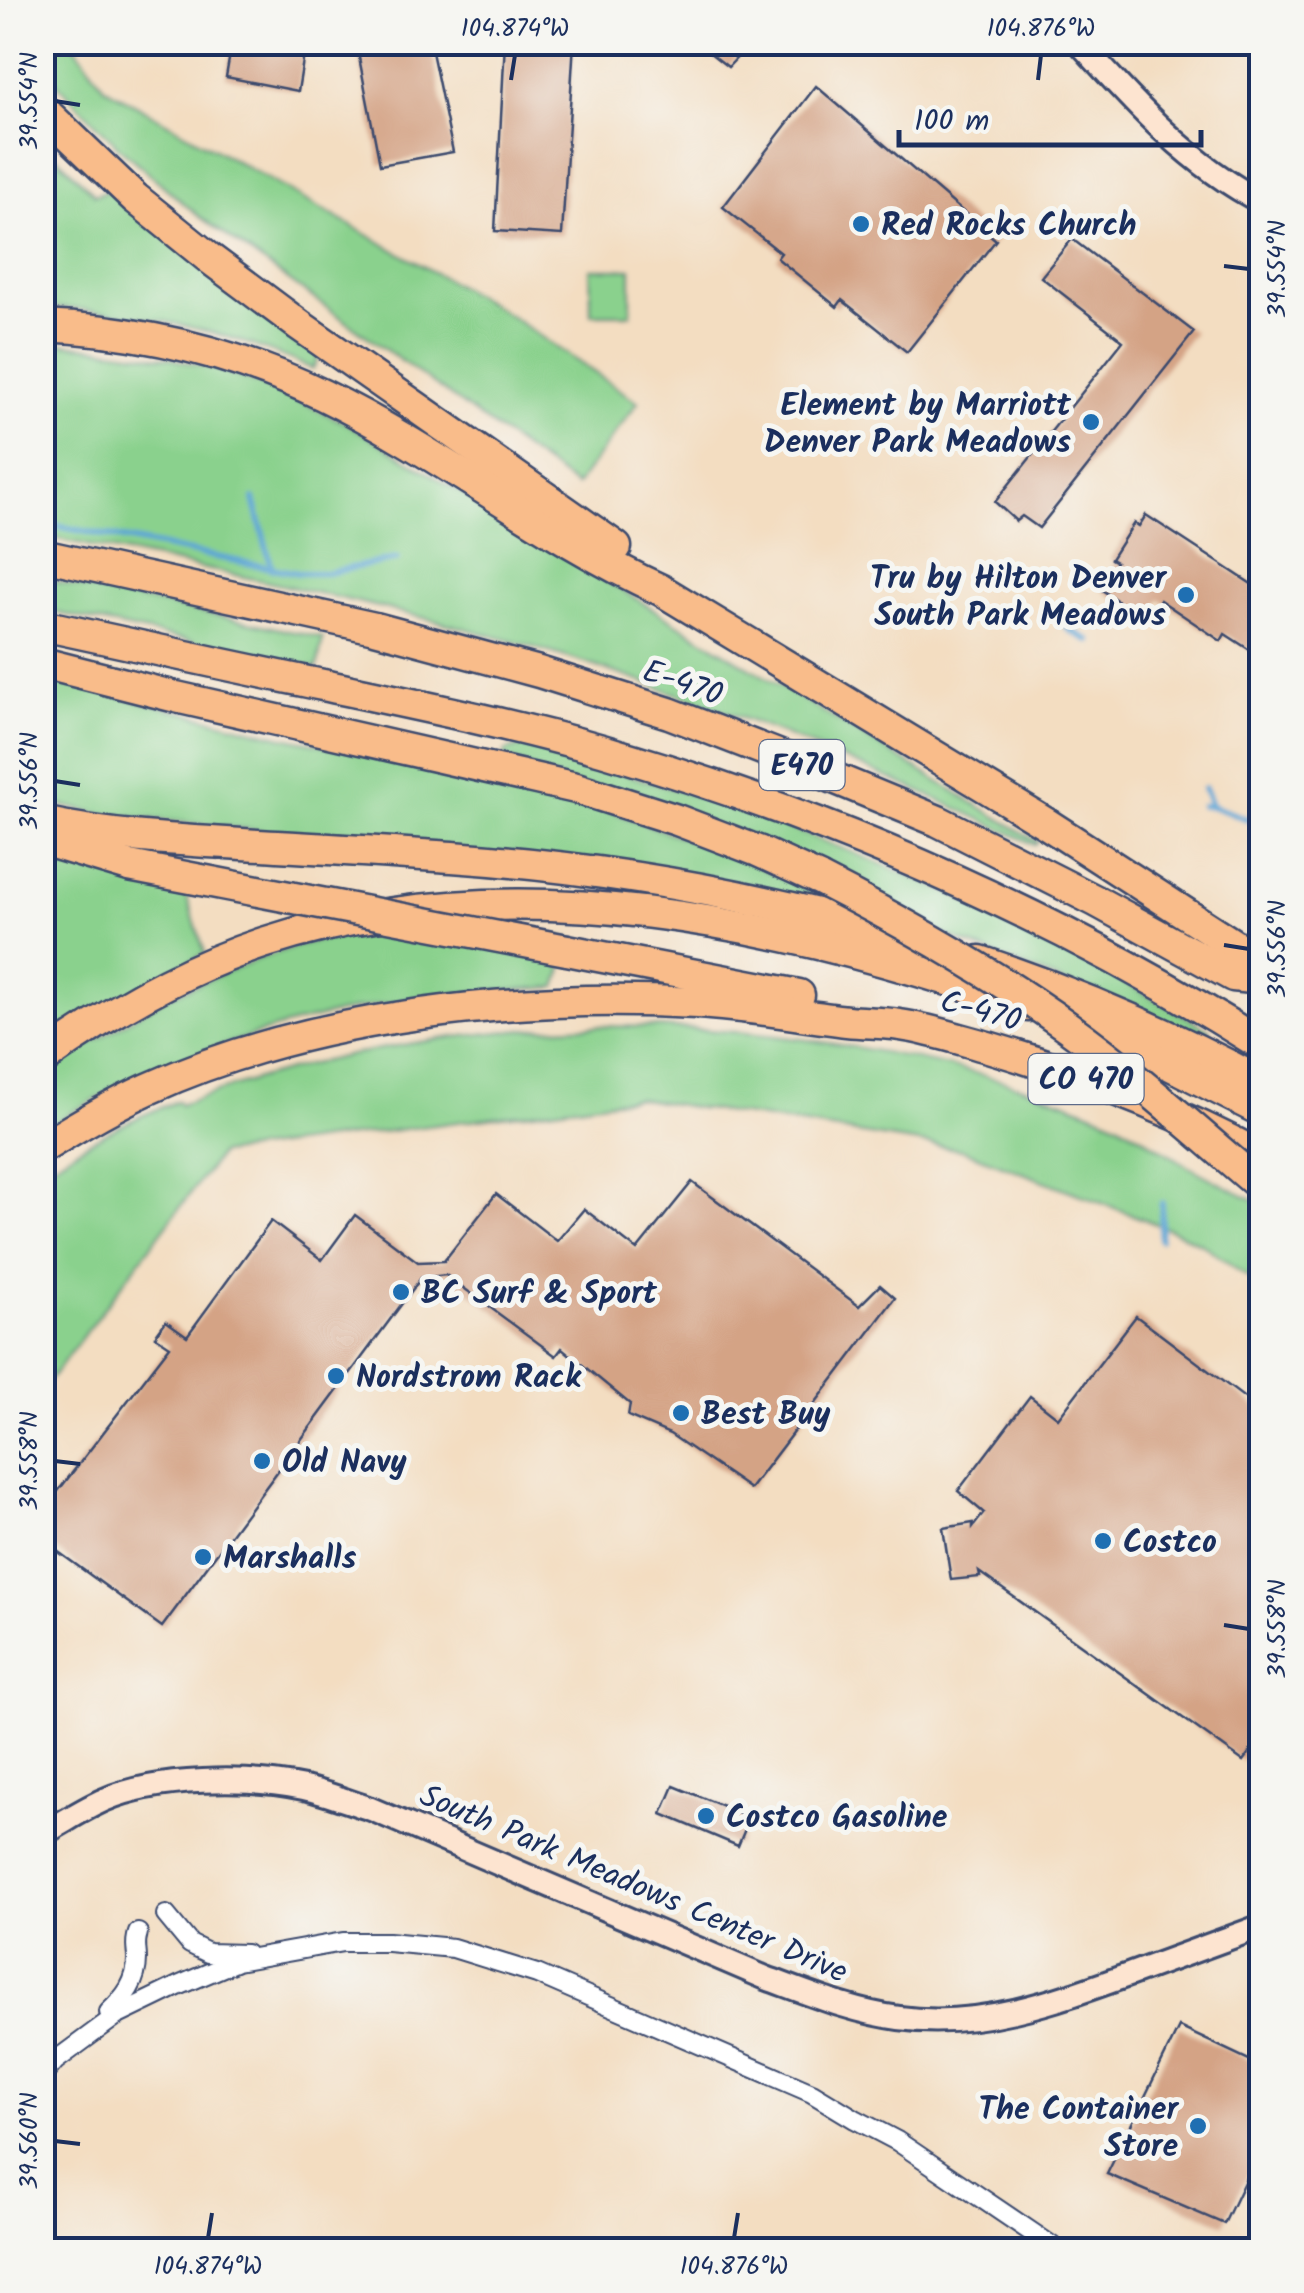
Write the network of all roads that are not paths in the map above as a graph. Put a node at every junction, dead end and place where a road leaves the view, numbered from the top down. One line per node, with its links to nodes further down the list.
1 (1079, 42): 3 (main road)
2 (42, 110): 6 (highway)
3 (1262, 202)
4 (42, 326): 6 (highway)
5 (42, 556): 12 (highway, E-470 / E470)
6 (661, 590): 11 (highway)
7 (42, 625): 14 (highway)
8 (42, 663): 20 (highway, bridge)
9 (42, 822): 16 (highway)
10 (42, 840): 13 (highway, bridge)
11 (1262, 963)
12 (1262, 978)
13 (902, 1025): 18 (highway); 19 (highway, C-470 / CO 470)
14 (1262, 1045)
15 (42, 1060): 17 (highway)
16 (1262, 1083)
17 (1262, 1111)
18 (42, 1148)
19 (1262, 1157)
20 (1262, 1187)
21 (42, 1834): 23 (main road, South Park Meadows Center Drive)
22 (166, 1915): 25 (street)
23 (1262, 1926)
24 (138, 1933): 26 (street)
25 (261, 1956): 26 (street); 28 (street)
26 (97, 2030): 27 (street)
27 (42, 2076)
28 (1058, 2250)

